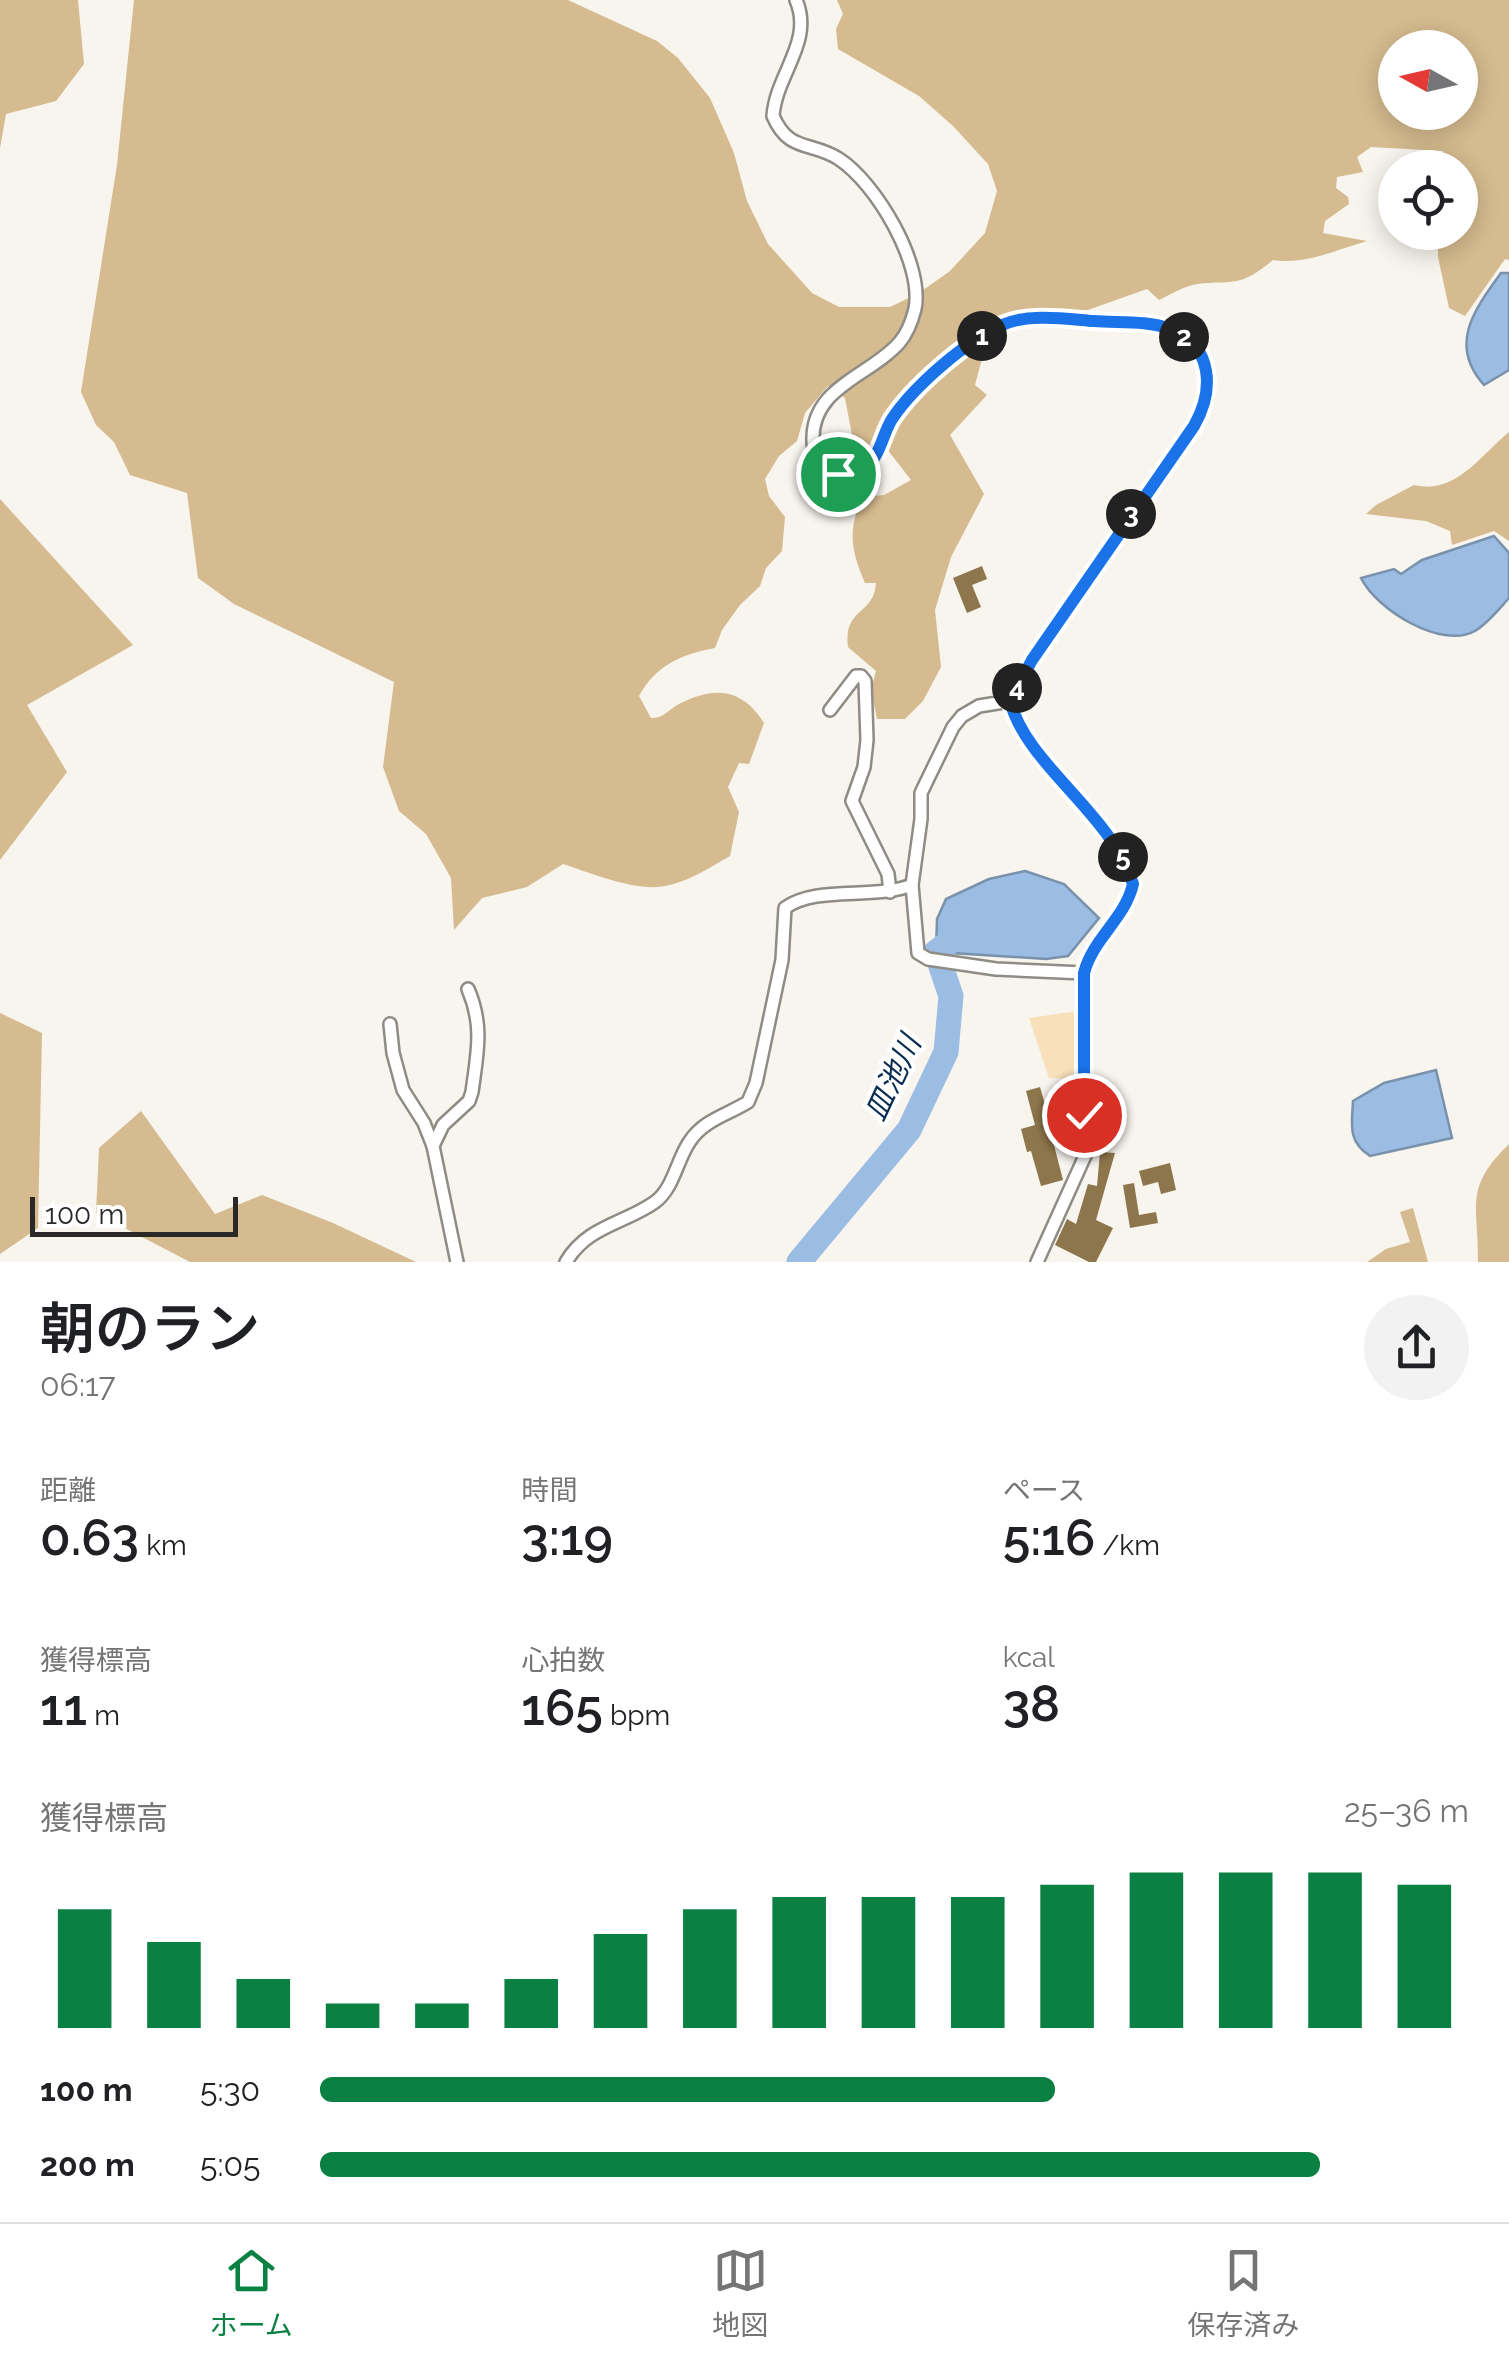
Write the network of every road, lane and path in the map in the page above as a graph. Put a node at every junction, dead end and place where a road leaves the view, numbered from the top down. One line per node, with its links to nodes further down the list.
1 (796, 0): 2 (street)
2 (1010, 701): 4 (street); 6 (street)
3 (830, 710): 5 (street)
4 (912, 885): 5 (street); 6 (street)
5 (890, 892): 11 (street)
6 (1084, 973): 12 (street)
7 (468, 988): 9 (street)
8 (390, 1024): 9 (street)
9 (433, 1146): 10 (street)
10 (456, 1262)
11 (566, 1262)
12 (1036, 1262)

